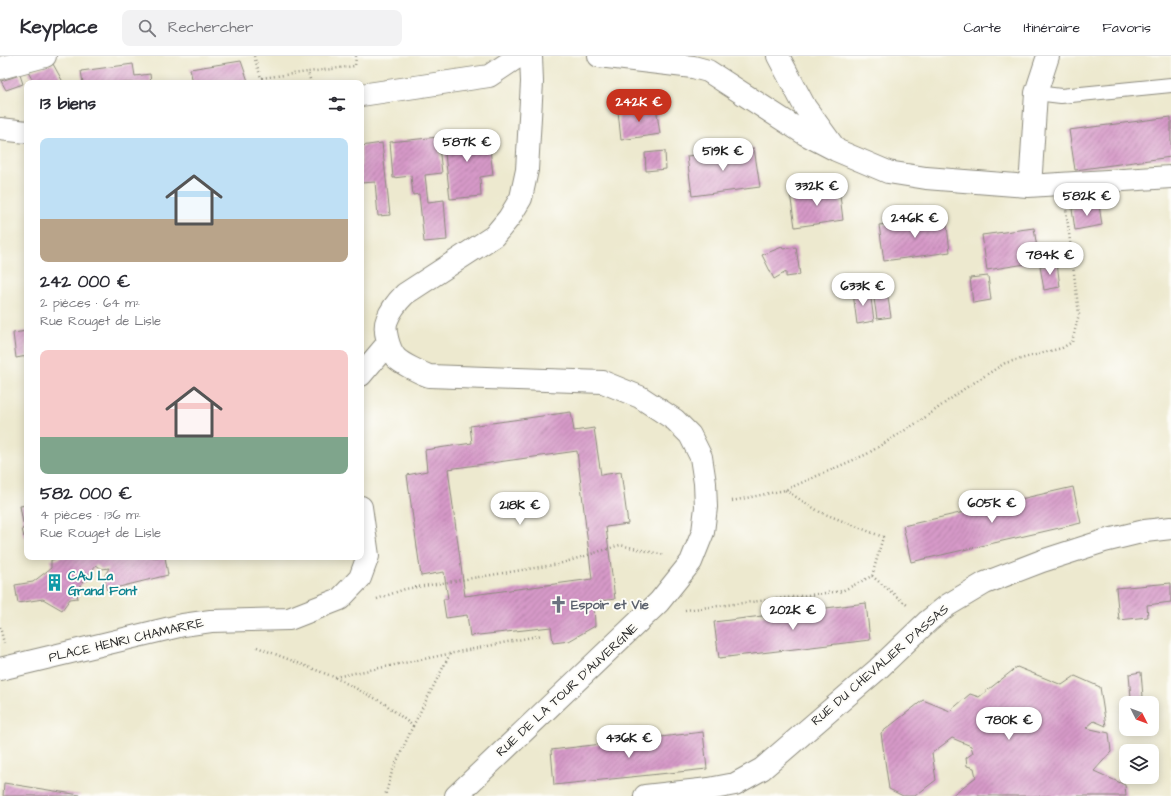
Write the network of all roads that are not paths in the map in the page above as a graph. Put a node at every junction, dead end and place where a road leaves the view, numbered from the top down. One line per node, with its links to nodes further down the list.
1 (46, 56): 8 (street)
2 (519, 56): 11 (street)
3 (531, 56): 17 (street, RUE DE LA TOUR D'AUVERGNE)
4 (599, 56): 7 (street)
5 (778, 56): 14 (street)
6 (1048, 56): 10 (street)
7 (706, 64): 14 (street)
8 (0, 68)
9 (1171, 85): 10 (lane)
10 (1036, 93): 16 (street)
11 (364, 95)
12 (0, 130): 13 (street)
13 (24, 132)
14 (836, 150): 16 (street)
15 (1171, 177): 16 (street)
16 (1028, 186)
17 (388, 343): 18 (street); 22 (street, RUE DE LA TOUR D'AUVERGNE)
18 (364, 371)
19 (364, 528): 21 (street, PLACE HENRI CHAMARRE)
20 (1171, 528): 23 (street, RUE DU CHEVALIER D'ASSAS)
21 (0, 669)
22 (456, 796)
23 (646, 796)

